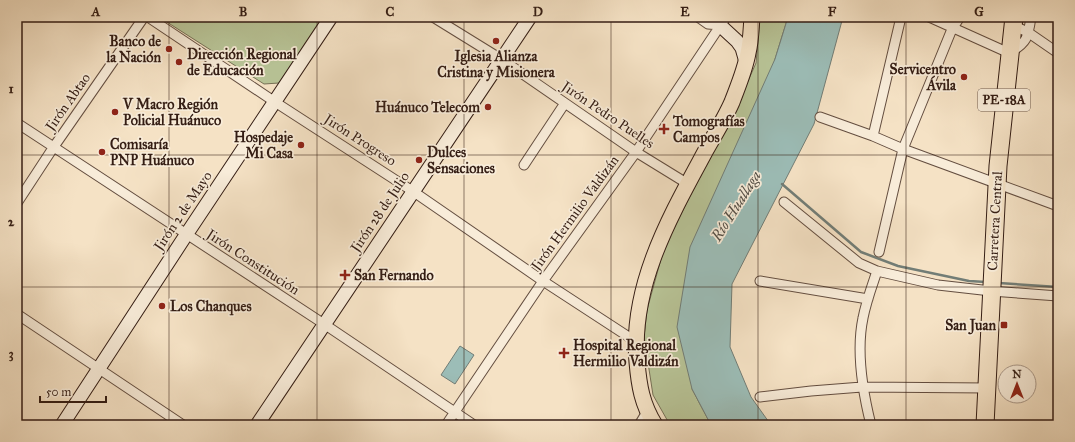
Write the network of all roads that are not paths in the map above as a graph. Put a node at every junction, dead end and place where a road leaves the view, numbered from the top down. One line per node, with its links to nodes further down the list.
1 (144, 17): 25 (street, Jirón Abtao)
2 (148, 17): 20 (street, Jirón Progreso)
3 (331, 17): 20 (street, Jirón 2 de Mayo)
4 (433, 17): 18 (street, Jirón Pedro Puelles)
5 (530, 17): 18 (street, Jirón 28 de Julio)
6 (698, 17): 12 (street)
7 (752, 17): 19 (main road)
8 (901, 17): 24 (street)
9 (929, 17): 14 (street)
10 (960, 17): 14 (street)
11 (1031, 17): 15 (street)
12 (719, 20): 19 (street); 27 (street, Jirón Hermilio Valdizán)
13 (1013, 21): 15 (street); 16 (highway, Carretera Central / PE-18A)
14 (952, 29): 16 (street); 26 (street)
15 (1029, 33): 16 (street); 17 (street)
16 (1009, 53): 30 (highway, Carretera Central / PE-18A)
17 (1058, 54)
18 (501, 59): 21 (street, Jirón Pedro Puelles); 31 (street, Jirón 28 de Julio)
19 (746, 62): 29 (main road)
20 (275, 102): 31 (street, Jirón Progreso); 35 (street, Jirón 2 de Mayo)
21 (565, 103): 27 (street, Jirón Pedro Puelles); 28 (street)
22 (820, 117): 24 (street)
23 (17, 123): 25 (street, Jirón Constitución)
24 (873, 136): 26 (street)
25 (53, 148): 33 (street, Jirón Abtao); 35 (street, Jirón Constitución)
26 (903, 148): 30 (street); 36 (street)
27 (636, 152): 29 (street, Jirón Pedro Puelles); 38 (street, Jirón Hermilio Valdizán)
28 (524, 165)
29 (688, 184): 45 (main road)
30 (997, 184): 34 (street); 40 (highway, Carretera Central / PE-18A)
31 (414, 192): 38 (street, Jirón Progreso); 44 (street, Jirón 28 de Julio)
32 (784, 202): 37 (street)
33 (17, 203)
34 (1058, 206)
35 (186, 235): 44 (street, Jirón Constitución); 46 (street, Jirón 2 de Mayo)
36 (879, 252)
37 (877, 271): 40 (street); 42 (street)
38 (543, 281): 45 (street, Jirón Progreso); 50 (street, Jirón Hermilio Valdizán)
39 (760, 281): 42 (street)
40 (991, 290): 41 (street); 48 (highway, Carretera Central / PE-18A)
41 (1058, 296)
42 (868, 299): 47 (street)
43 (17, 314): 46 (street)
44 (324, 324): 50 (street, Jirón Constitución); 54 (street, Jirón 28 de Julio)
45 (635, 341): 51 (main road)
46 (99, 368): 52 (street, Jirón 2 de Mayo); 53 (street)
47 (862, 387): 48 (street); 49 (street); 59 (street)
48 (986, 388): 60 (highway, Carretera Central / PE-18A)
49 (760, 397)
50 (455, 412): 55 (street, Jirón Hermilio Valdizán); 56 (street, Jirón Constitución)
51 (647, 412): 57 (street); 58 (main road)
52 (62, 425)
53 (184, 425)
54 (256, 425)
55 (446, 425)
56 (474, 425)
57 (639, 425)
58 (655, 425)
59 (871, 425)
60 (985, 425)

